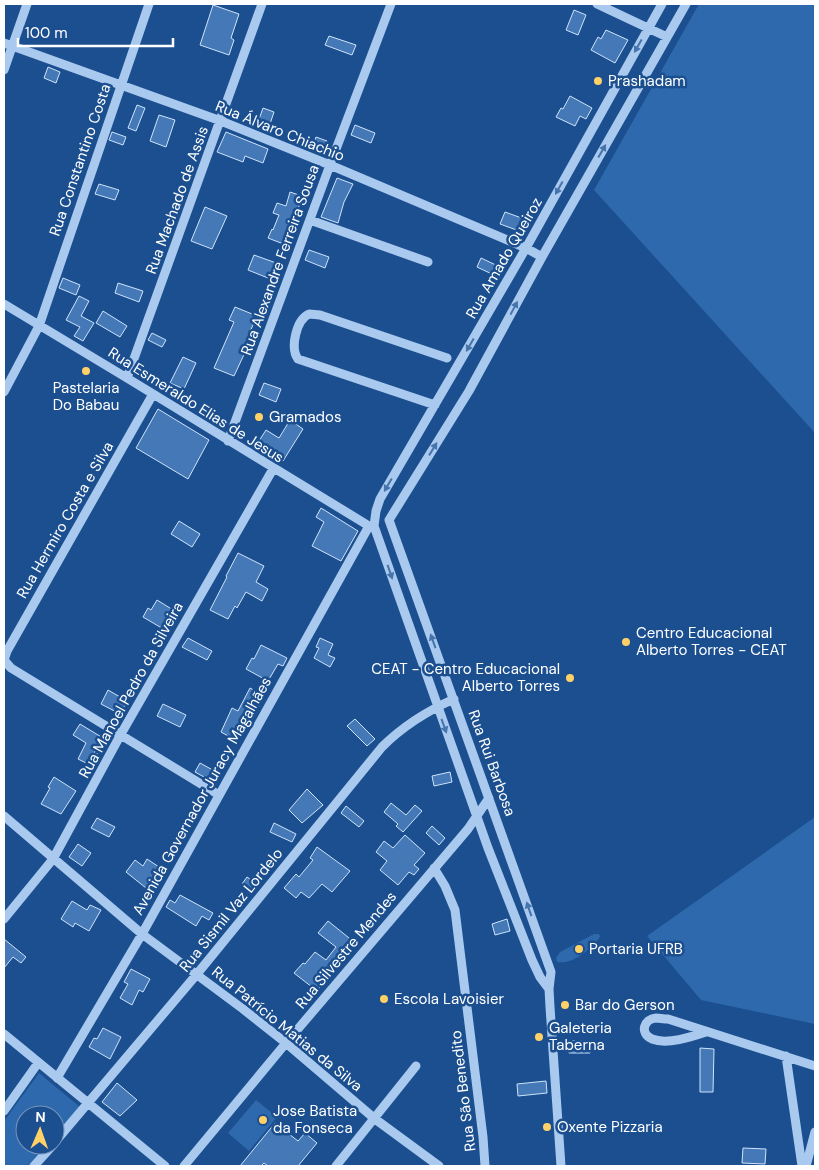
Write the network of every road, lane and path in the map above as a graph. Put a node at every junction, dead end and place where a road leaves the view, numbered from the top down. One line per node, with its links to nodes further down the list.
1 (27, 4): 10 (street)
2 (149, 4): 12 (street, Rua Constantino Costa)
3 (262, 4): 13 (street, Rua Machado de Assis)
4 (391, 4): 14 (street, Rua Alexandre Ferreira Sousa)
5 (597, 4): 8 (street)
6 (662, 4): 8 (street, Rua Amado Queiroz)
7 (686, 4): 9 (street)
8 (648, 28): 9 (street); 16 (street, Rua Amado Queiroz, one-way to 16)
9 (667, 37): 17 (street, one-way to 9)
10 (8, 44): 11 (street); 12 (street, Rua Álvaro Chiachio)
11 (4, 70)
12 (120, 85): 13 (street, Rua Álvaro Chiachio); 20 (street, Rua Constantino Costa)
13 (220, 121): 14 (street, Rua Álvaro Chiachio); 22 (street, Rua Machado de Assis)
14 (330, 165): 15 (street, Rua Alexandre Ferreira Sousa); 16 (street, Rua Álvaro Chiachio)
15 (310, 220): 18 (street); 26 (street, Rua Alexandre Ferreira Sousa)
16 (526, 248): 17 (street, Rua Álvaro Chiachio); 25 (street, Rua Amado Queiroz, one-way to 25)
17 (542, 257): 28 (street, one-way to 17)
18 (428, 262)
19 (4, 304): 20 (street, Rua Esmeraldo Elias de Jesus)
20 (39, 326): 22 (street, Rua Esmeraldo Elias de Jesus); 23 (street, Rua Constantino Costa)
21 (447, 358): 25 (street)
22 (127, 378): 24 (street, Rua Esmeraldo Elias de Jesus)
23 (4, 392)
24 (153, 394): 26 (street, Rua Esmeraldo Elias de Jesus); 30 (street, Rua Hermiro Costa e Silva)
25 (434, 405): 29 (street, Rua Amado Queiroz, one-way to 29)
26 (228, 441): 27 (street, Rua Esmeraldo Elias de Jesus)
27 (273, 469): 29 (street, Rua Esmeraldo Elias de Jesus); 33 (street, Rua Manoel Pedro da Silveira)
28 (389, 520): 29 (street); 31 (street, Rua Rui Barbosa, one-way to 28)
29 (371, 526): 32 (street, Rua Rui Barbosa, one-way to 32); 34 (street, Avenida Governador Juracy Magalhães)
30 (4, 660): 33 (street)
31 (454, 699): 32 (street, Rua Sismil Vaz Lordelo); 35 (street, Rua Rui Barbosa)
32 (438, 706): 37 (street, Rua Rui Barbosa, one-way to 37); 42 (street, Rua Sismil Vaz Lordelo)
33 (120, 734): 34 (street); 38 (street, Rua Manoel Pedro da Silveira)
34 (219, 795): 41 (street, Avenida Governador Juracy Magalhães)
35 (490, 798): 37 (street, Rua Silvestre Mendes); 43 (street, Rua Rui Barbosa, one-way to 35)
36 (4, 816): 38 (street, Rua Patrício Matias da Silva)
37 (477, 817): 39 (street, Rua Silvestre Mendes); 43 (street, Rua Rui Barbosa)
38 (53, 859): 40 (street, Rua Manoel Pedro da Silveira); 41 (street, Rua Patrício Matias da Silva)
39 (434, 868): 46 (street, Rua Silvestre Mendes); 63 (street, Rua São Benedito)
40 (4, 919)
41 (142, 934): 42 (street, Rua Patrício Matias da Silva); 51 (street, Avenida Governador Juracy Magalhães)
42 (197, 974): 46 (street, Rua Patrício Matias da Silva); 52 (street, Rua Sismil Vaz Lordelo)
43 (549, 989): 64 (street, Rua Rui Barbosa)
44 (706, 1032): 44 (street); 47 (street)
45 (4, 1034): 48 (street)
46 (286, 1043): 54 (street, Rua Patrício Matias da Silva); 60 (street, Rua Silvestre Mendes)
47 (786, 1056): 50 (street); 65 (street)
48 (38, 1063): 51 (street); 53 (street)
49 (416, 1066): 54 (street)
50 (815, 1066)
51 (56, 1078): 52 (street)
52 (88, 1104): 55 (street, Rua Sismil Vaz Lordelo); 59 (street)
53 (4, 1112)
54 (375, 1118): 61 (street); 62 (street, Rua Patrício Matias da Silva)
55 (65, 1131)
56 (815, 1132): 66 (street)
57 (44, 1155): 58 (street, Rua Sismil Vaz Lordelo)
58 (34, 1166)
59 (165, 1166)
60 (184, 1166)
61 (336, 1166)
62 (439, 1166)
63 (485, 1166)
64 (561, 1166)
65 (802, 1166)
66 (806, 1166)

